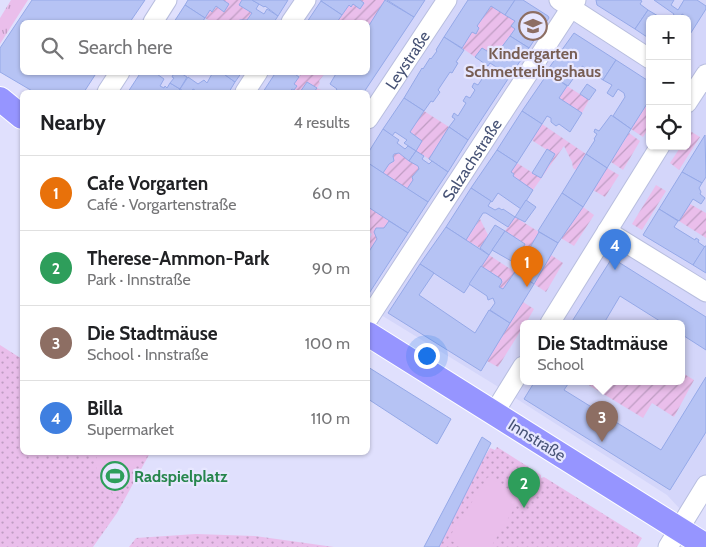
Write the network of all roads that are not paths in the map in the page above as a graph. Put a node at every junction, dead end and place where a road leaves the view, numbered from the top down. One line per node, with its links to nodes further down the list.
1 (167, 0): 5 (street)
2 (306, 0): 6 (street)
3 (447, 0): 15 (street, Leystraße)
4 (569, 3): 7 (street); 20 (street, Salzachstraße)
5 (154, 20)
6 (292, 20)
7 (646, 56)
8 (118, 75): 10 (street)
9 (256, 75): 11 (street)
10 (108, 90)
11 (246, 90)
12 (0, 99): 14 (main road)
13 (0, 109): 16 (main road)
14 (20, 117)
15 (370, 117)
16 (20, 118)
17 (658, 150): 18 (street)
18 (607, 231): 19 (street); 21 (street)
19 (706, 292)
20 (370, 316)
21 (552, 320)
22 (370, 335): 24 (main road, Innstraße)
23 (520, 371): 24 (street)
24 (494, 414): 26 (main road, Innstraße)
25 (706, 485): 26 (street)
26 (673, 538): 27 (main road, Innstraße)
27 (706, 546)

